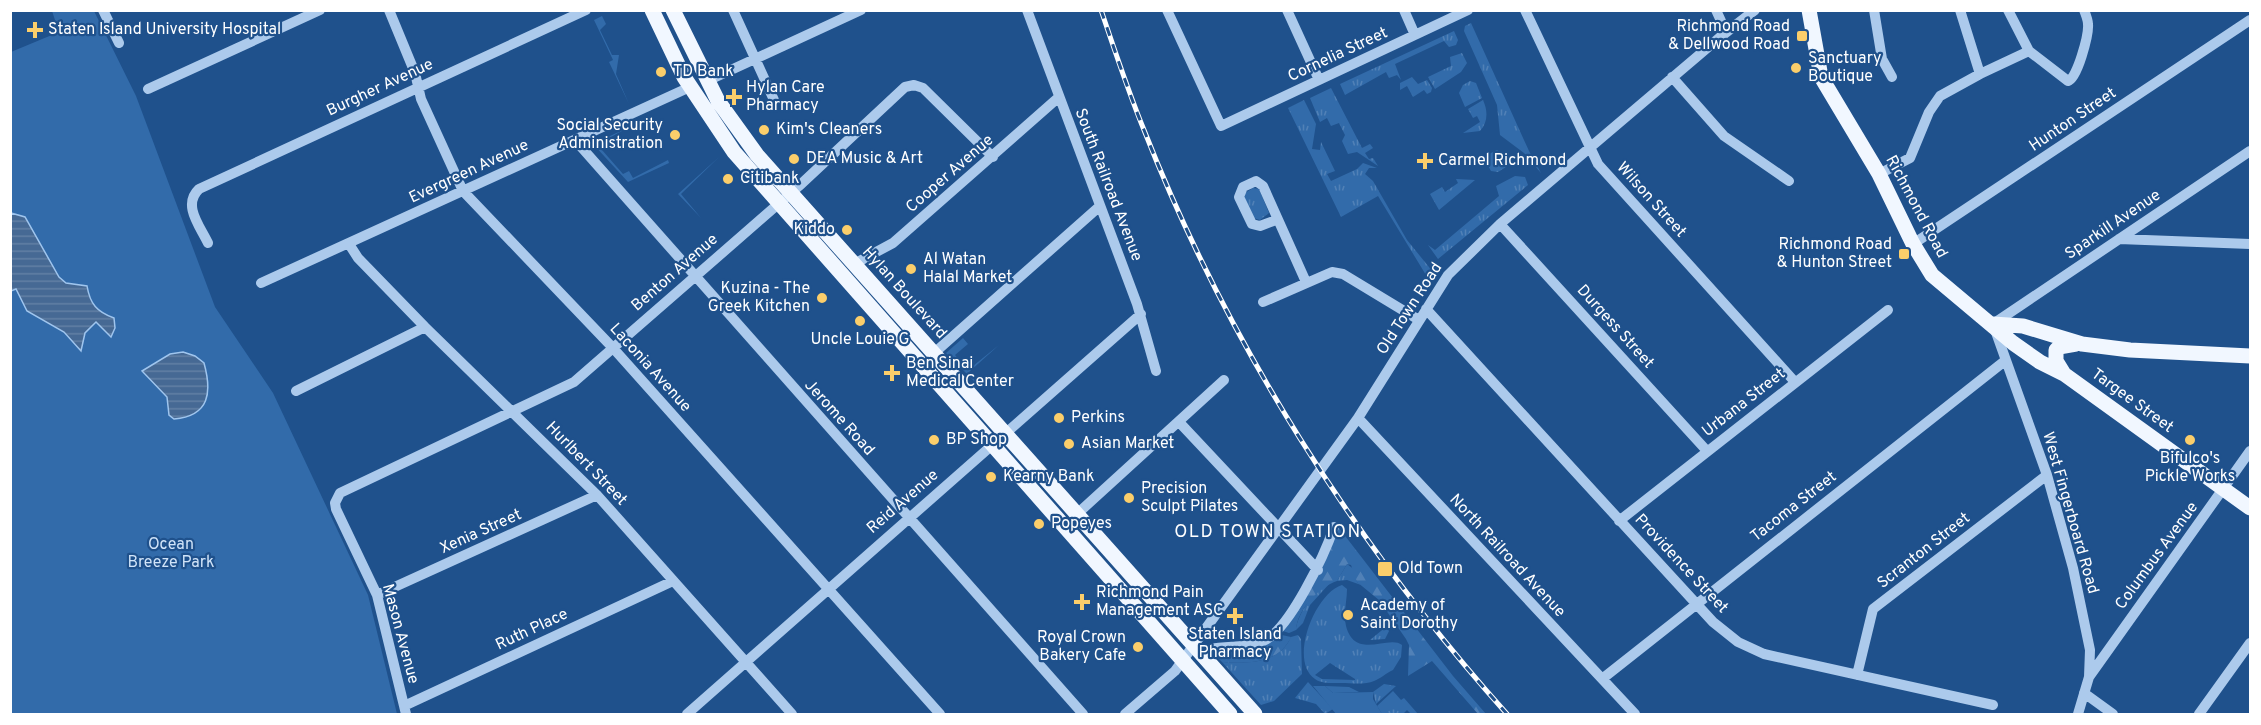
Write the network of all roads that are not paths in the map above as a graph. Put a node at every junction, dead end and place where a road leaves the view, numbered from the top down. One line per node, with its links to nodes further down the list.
1 (103, 10): 26 (street)
2 (320, 10): 36 (street)
3 (389, 10): 34 (street, Laconia Avenue)
4 (585, 10): 34 (street, Burgher Avenue)
5 (652, 10): 35 (main road, Hylan Boulevard)
6 (673, 10): 33 (main road, Hylan Boulevard)
7 (733, 10): 28 (street)
8 (861, 10): 28 (street)
9 (1027, 10): 37 (street, South Railroad Avenue)
10 (1167, 10): 32 (street, Cornelia Street)
11 (1287, 10): 32 (street)
12 (1404, 10): 25 (street)
13 (1468, 10): 25 (street, Cornelia Street)
14 (1525, 10): 40 (street, Wilson Street)
15 (1716, 10): 24 (street)
16 (1755, 10): 24 (street, Old Town Road)
17 (1809, 10): 43 (main road, Richmond Road)
18 (1874, 10): 31 (street)
19 (1960, 10): 29 (street)
20 (2008, 10): 27 (street)
21 (2084, 10): 27 (street)
22 (2245, 10): 23 (street)
23 (2250, 20): 54 (street, Hunton Street)
24 (1726, 32): 30 (street, Old Town Road)
25 (1415, 35): 32 (street, Cornelia Street)
26 (118, 43)
27 (2029, 51): 29 (street)
28 (754, 58): 33 (street); 38 (street)
29 (1980, 74): 43 (street)
30 (1672, 77): 40 (street, Old Town Road); 44 (street)
31 (1892, 77)
32 (1319, 80)
33 (707, 81): 46 (main road, Hylan Boulevard)
34 (418, 87): 45 (street, Laconia Avenue); 52 (street, Burgher Avenue)
35 (690, 87): 39 (street, Evergreen Avenue); 47 (main road, Hylan Boulevard)
36 (148, 89)
37 (1059, 97): 42 (street, Cooper Avenue); 48 (street, South Railroad Avenue)
38 (774, 100)
39 (575, 140): 45 (street, Evergreen Avenue); 57 (street, Jerome Road)
40 (1589, 148): 50 (street, Old Town Road); 75 (street, Wilson Street)
41 (2250, 151): 51 (street, Sparkill Avenue)
42 (993, 157): 46 (street, Benton Avenue); 56 (street, Cooper Avenue)
43 (1879, 174): 54 (main road, Richmond Road)
44 (1789, 181)
45 (463, 191): 53 (street, Evergreen Avenue); 68 (street, Laconia Avenue)
46 (790, 193): 47 (street, Benton Avenue); 56 (main road, Hylan Boulevard)
47 (778, 203): 57 (street, Benton Avenue); 81 (main road, Hylan Boulevard)
48 (1100, 206): 63 (street, South Railroad Avenue); 69 (street)
49 (1276, 220): 58 (street)
50 (1500, 224): 61 (street, Old Town Road); 82 (street, Durgess Street)
51 (2119, 239): 55 (street); 65 (street, Sparkill Avenue)
52 (208, 243)
53 (349, 244): 59 (street, Evergreen Avenue); 66 (street, Hurlbert Street)
54 (1913, 244): 65 (main road, Richmond Road)
55 (2250, 244)
56 (854, 264): 69 (main road, Hylan Boulevard)
57 (694, 277): 68 (street, Benton Avenue); 90 (street, Jerome Road)
58 (1306, 282): 60 (street); 64 (street)
59 (261, 284)
60 (1263, 302)
61 (1426, 309): 64 (street, Old Town Road); 91 (street, Providence Street)
62 (1888, 310): 75 (street, Urbana Street)
63 (1141, 314): 72 (street, South Railroad Avenue); 80 (street, Reid Avenue)
64 (1419, 320): 78 (street, Old Town Road)
65 (1993, 324): 67 (main road); 71 (street, West Fingerboard Road); 73 (main road, Targee Street)
66 (425, 327): 76 (street); 77 (street, Hurlbert Street)
67 (2082, 344): 70 (main road); 73 (main road)
68 (613, 348): 77 (street, Benton Avenue); 96 (street, Laconia Avenue)
69 (933, 354): 80 (main road, Hylan Boulevard)
70 (2250, 356)
71 (2006, 360): 84 (street, West Fingerboard Road); 98 (street, Tacoma Street)
72 (1156, 371)
73 (2064, 374): 85 (main road, Targee Street)
74 (1224, 380): 79 (street)
75 (1795, 382): 82 (street, Urbana Street)
76 (296, 391)
77 (512, 411): 86 (street, Hurlbert Street); 87 (street, Benton Avenue)
78 (1358, 418): 93 (street, Old Town Road); 105 (street, North Railroad Avenue)
79 (1179, 422): 89 (street); 93 (street)
80 (1004, 433): 81 (street, Reid Avenue); 89 (main road, Hylan Boulevard)
81 (991, 446): 90 (street, Reid Avenue); 101 (main road, Hylan Boulevard)
82 (1707, 451): 91 (street, Urbana Street)
83 (2250, 451): 85 (street, Columbus Avenue)
84 (2047, 475): 103 (street, Scranton Street); 104 (street, West Fingerboard Road)
85 (2224, 489): 88 (main road, Targee Street); 104 (street, Columbus Avenue)
86 (597, 495): 95 (street, Hurlbert Street); 97 (street, Xenia Street)
87 (336, 498): 97 (street, Mason Avenue)
88 (2250, 508)
89 (1077, 514): 100 (main road, Hylan Boulevard)
90 (908, 518): 96 (street, Reid Avenue); 112 (street, Jerome Road)
91 (1619, 520): 98 (street, Providence Street)
92 (1334, 527): 94 (street)
93 (1277, 529): 94 (street); 100 (street, Old Town Road)
94 (1317, 570): 100 (street)
95 (673, 581): 102 (street, Hurlbert Street); 108 (street, Ruth Place)
96 (827, 589): 102 (street, Reid Avenue); 111 (street, Laconia Avenue)
97 (377, 596): 108 (street, Mason Avenue)
98 (1696, 602): 103 (street, Providence Street); 105 (street, Tacoma Street)
99 (2250, 643): 119 (street)
100 (1196, 648): 101 (street, Old Town Road); 115 (main road, Hylan Boulevard)
101 (1182, 661): 113 (street, Old Town Road); 114 (main road, Hylan Boulevard)
102 (745, 662): 109 (street, Reid Avenue); 110 (street, Hurlbert Street)
103 (1857, 675): 107 (street, Providence Street)
104 (2089, 677): 106 (street, West Fingerboard Road)
105 (1602, 680): 116 (street, North Railroad Avenue)
106 (2084, 693): 117 (street, West Fingerboard Road); 118 (street)
107 (1993, 705)
108 (405, 710)
109 (687, 714)
110 (792, 714)
111 (940, 714)
112 (1083, 714)
113 (1125, 714)
114 (1230, 714)
115 (1255, 714)
116 (1635, 714)
117 (2078, 714)
118 (2113, 714)
119 (2199, 714)

